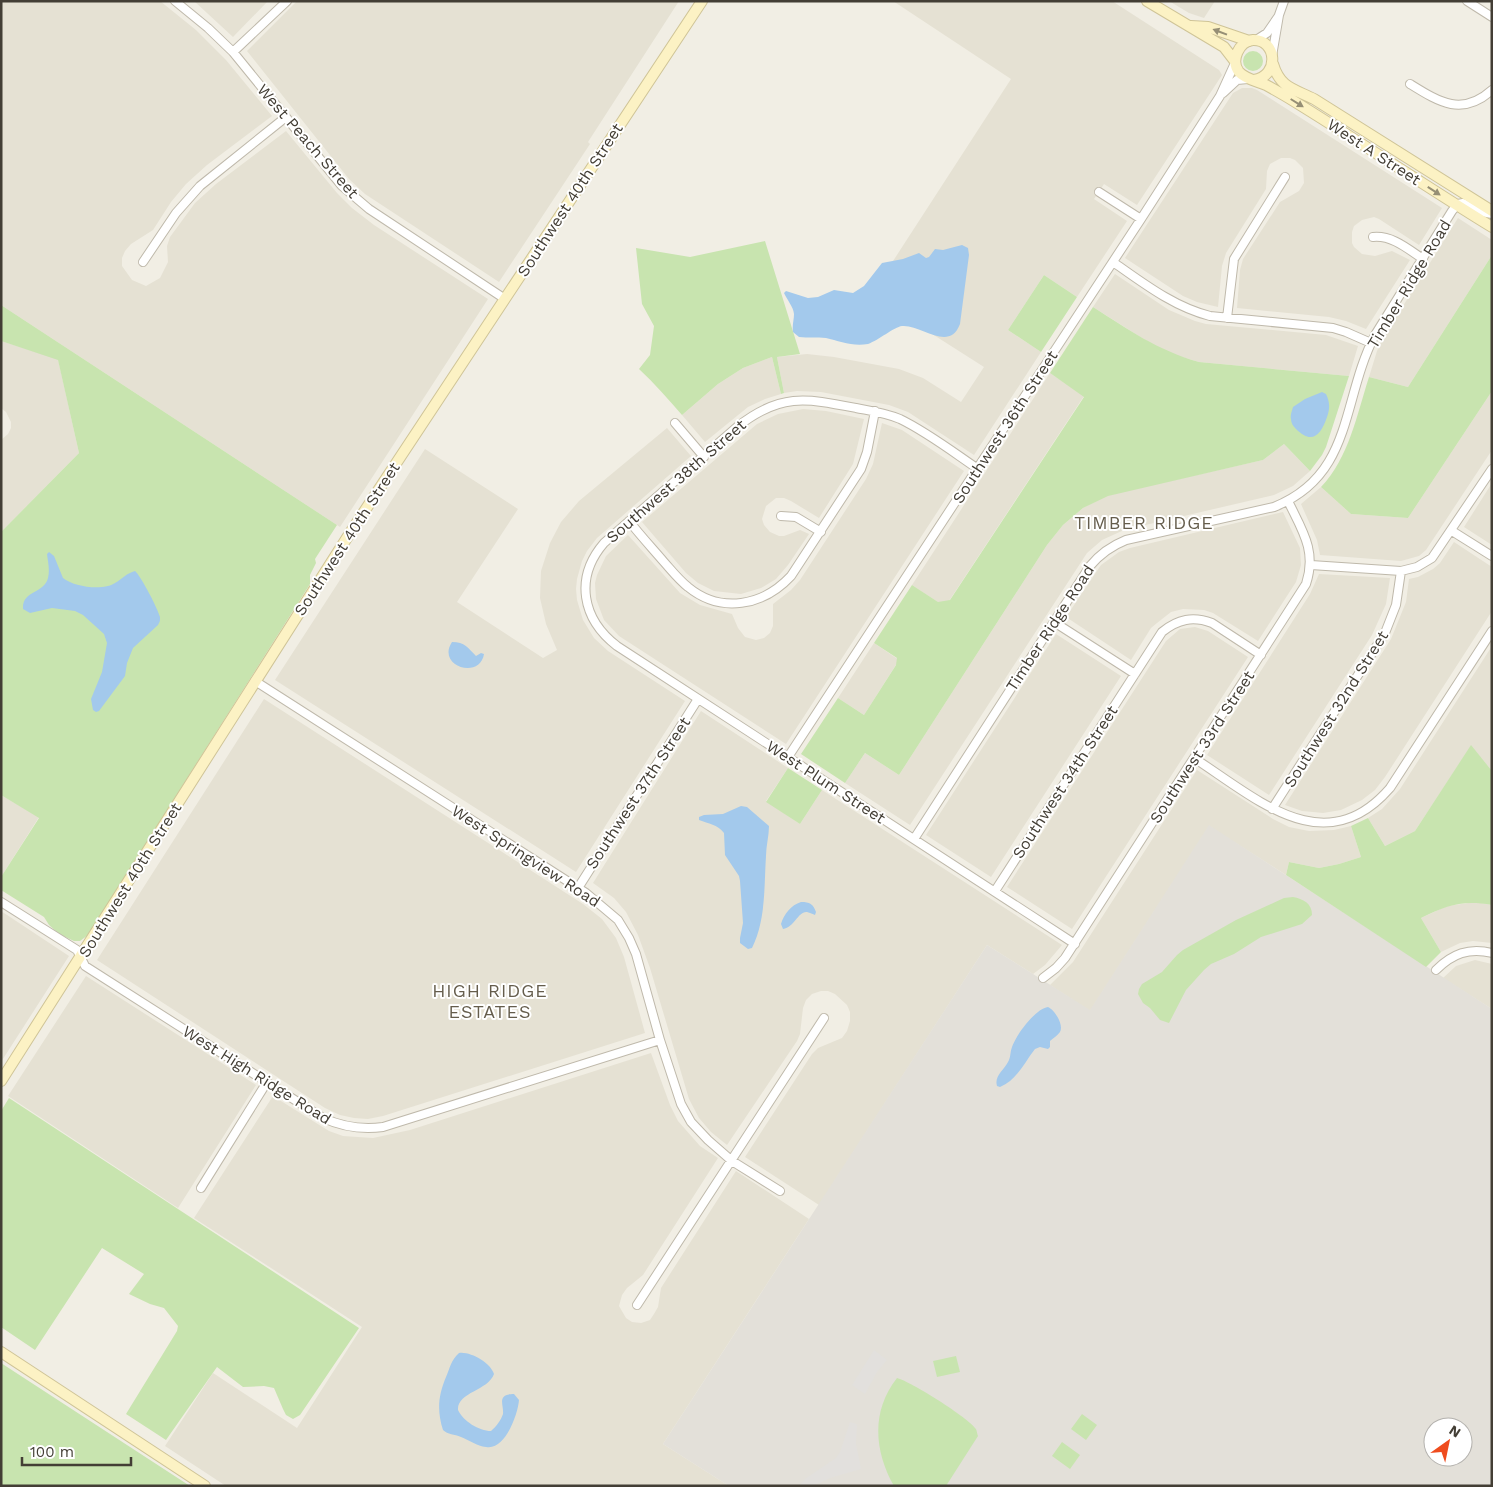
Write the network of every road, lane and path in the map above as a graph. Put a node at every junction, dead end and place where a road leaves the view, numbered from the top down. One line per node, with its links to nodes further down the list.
1 (175, 1): 11 (street, West Peach Street)
2 (287, 1): 11 (street)
3 (702, 1): 29 (main road, Southwest 40th Street)
4 (1147, 1): 9 (main road)
5 (1284, 1): 7 (street)
6 (1467, 1): 8 (street)
7 (1279, 15): 10 (street); 12 (street)
8 (1492, 17)
9 (1191, 26): 10 (main road, one-way to 9); 13 (main road)
10 (1252, 41): 12 (main road); 13 (main road)
11 (233, 52): 18 (street, West Peach Street)
12 (1272, 60): 14 (main road); 22 (main road, West A Street)
13 (1234, 61): 14 (main road); 17 (street, Southwest 36th Street)
14 (1252, 80): 17 (street, Southwest 36th Street); 21 (main road, West A Street, one-way to 21)
15 (1410, 84): 16 (street)
16 (1492, 90)
17 (1220, 96): 23 (street, Southwest 36th Street)
18 (286, 117): 27 (street); 29 (street, West Peach Street)
19 (1285, 177): 30 (street)
20 (1099, 192): 23 (street)
21 (1456, 205): 22 (street, Timber Ridge Road); 24 (main road, West A Street); 26 (street, Timber Ridge Road)
22 (1492, 212)
23 (1141, 219): 28 (street, Southwest 36th Street)
24 (1492, 227)
25 (1372, 237): 26 (street)
26 (1423, 258): 31 (street, Timber Ridge Road)
27 (142, 262)
28 (1113, 262): 30 (street); 35 (street, Southwest 36th Street)
29 (505, 299): 50 (main road, Southwest 40th Street)
30 (1227, 318): 31 (street)
31 (1371, 343): 37 (street, Timber Ridge Road)
32 (874, 412): 34 (street, Southwest 38th Street); 35 (street, Southwest 38th Street); 41 (street)
33 (675, 423): 34 (street)
34 (704, 457): 39 (street, Southwest 38th Street)
35 (978, 469): 52 (street, Southwest 36th Street)
36 (1492, 469): 40 (street)
37 (1288, 501): 43 (street, Southwest 33rd Street); 46 (street, Timber Ridge Road)
38 (781, 516): 41 (street)
39 (628, 521): 41 (street); 45 (street, Southwest 38th Street)
40 (1452, 530): 42 (street); 44 (street)
41 (821, 532)
42 (1492, 556)
43 (1311, 565): 44 (street); 48 (street, Southwest 33rd Street)
44 (1401, 571): 54 (street, Southwest 32nd Street)
45 (588, 608): 51 (street, West Plum Street)
46 (1054, 622): 49 (street); 55 (street, Timber Ridge Road)
47 (1492, 630): 54 (street)
48 (1261, 655): 49 (street, Southwest 34th Street); 53 (street, Southwest 33rd Street)
49 (1135, 674): 57 (street, Southwest 34th Street)
50 (255, 681): 56 (street, West Springview Road); 61 (main road, Southwest 40th Street)
51 (698, 699): 52 (street, West Plum Street); 56 (street, Southwest 37th Street)
52 (788, 757): 55 (street, West Plum Street)
53 (1194, 758): 54 (street); 59 (street, Southwest 33rd Street)
54 (1272, 809)
55 (914, 839): 57 (street, West Plum Street)
56 (578, 888): 65 (street, West Springview Road)
57 (994, 891): 59 (street, West Plum Street)
58 (1, 902): 61 (street, West High Ridge Road)
59 (1075, 944): 63 (street, Southwest 33rd Street)
60 (1492, 953): 62 (street)
61 (81, 957): 66 (main road, Southwest 40th Street); 67 (street, West High Ridge Road)
62 (1436, 970)
63 (1043, 978)
64 (824, 1018): 68 (street)
65 (660, 1040): 67 (street, West High Ridge Road); 68 (street, West Springview Road)
66 (1, 1082)
67 (268, 1082): 69 (street)
68 (732, 1161): 70 (street, West Springview Road); 71 (street)
69 (201, 1188)
70 (780, 1192)
71 (636, 1305)
72 (1, 1352): 73 (main road)
73 (205, 1486)

